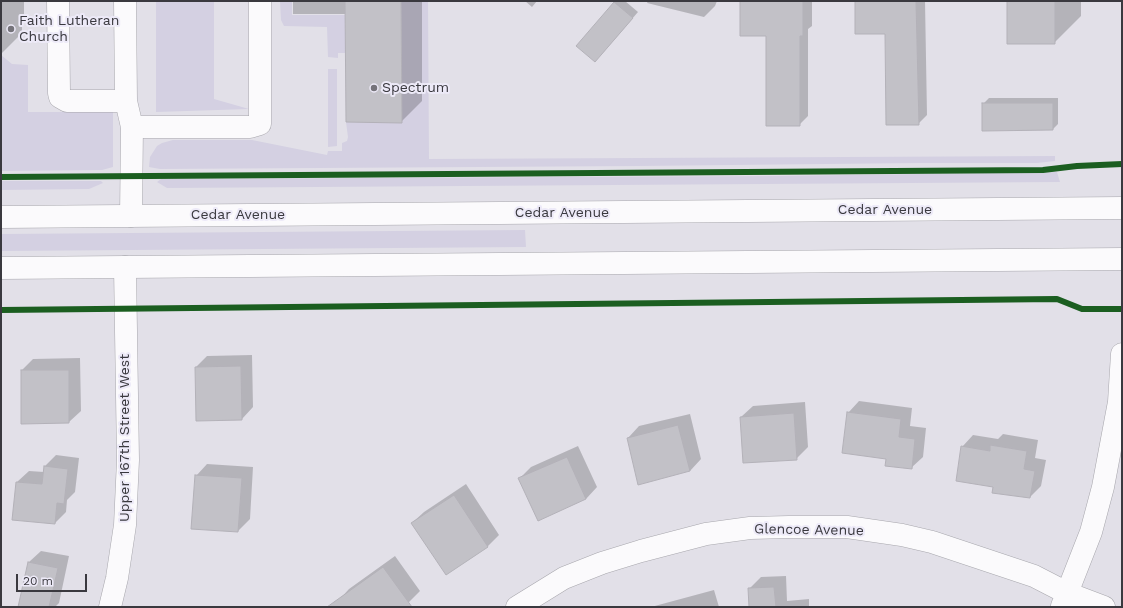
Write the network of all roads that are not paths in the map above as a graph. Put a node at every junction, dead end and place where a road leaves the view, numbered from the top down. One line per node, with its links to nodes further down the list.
1 (58, 1): 4 (main road)
2 (125, 1): 4 (main road)
3 (260, 1): 5 (main road)
4 (126, 101): 5 (main road)
5 (132, 127): 7 (main road)
6 (1122, 208): 7 (main road, Cedar Avenue)
7 (131, 216): 8 (main road, Cedar Avenue)
8 (1, 217)
9 (1122, 259): 10 (main road)
10 (125, 267): 11 (main road); 14 (main road, Upper 167th Street West)
11 (1, 268)
12 (1122, 354): 13 (main road)
13 (1064, 600): 15 (main road, Glencoe Avenue); 16 (main road, Glencoe Avenue)
14 (110, 607)
15 (517, 607)
16 (1104, 607)

